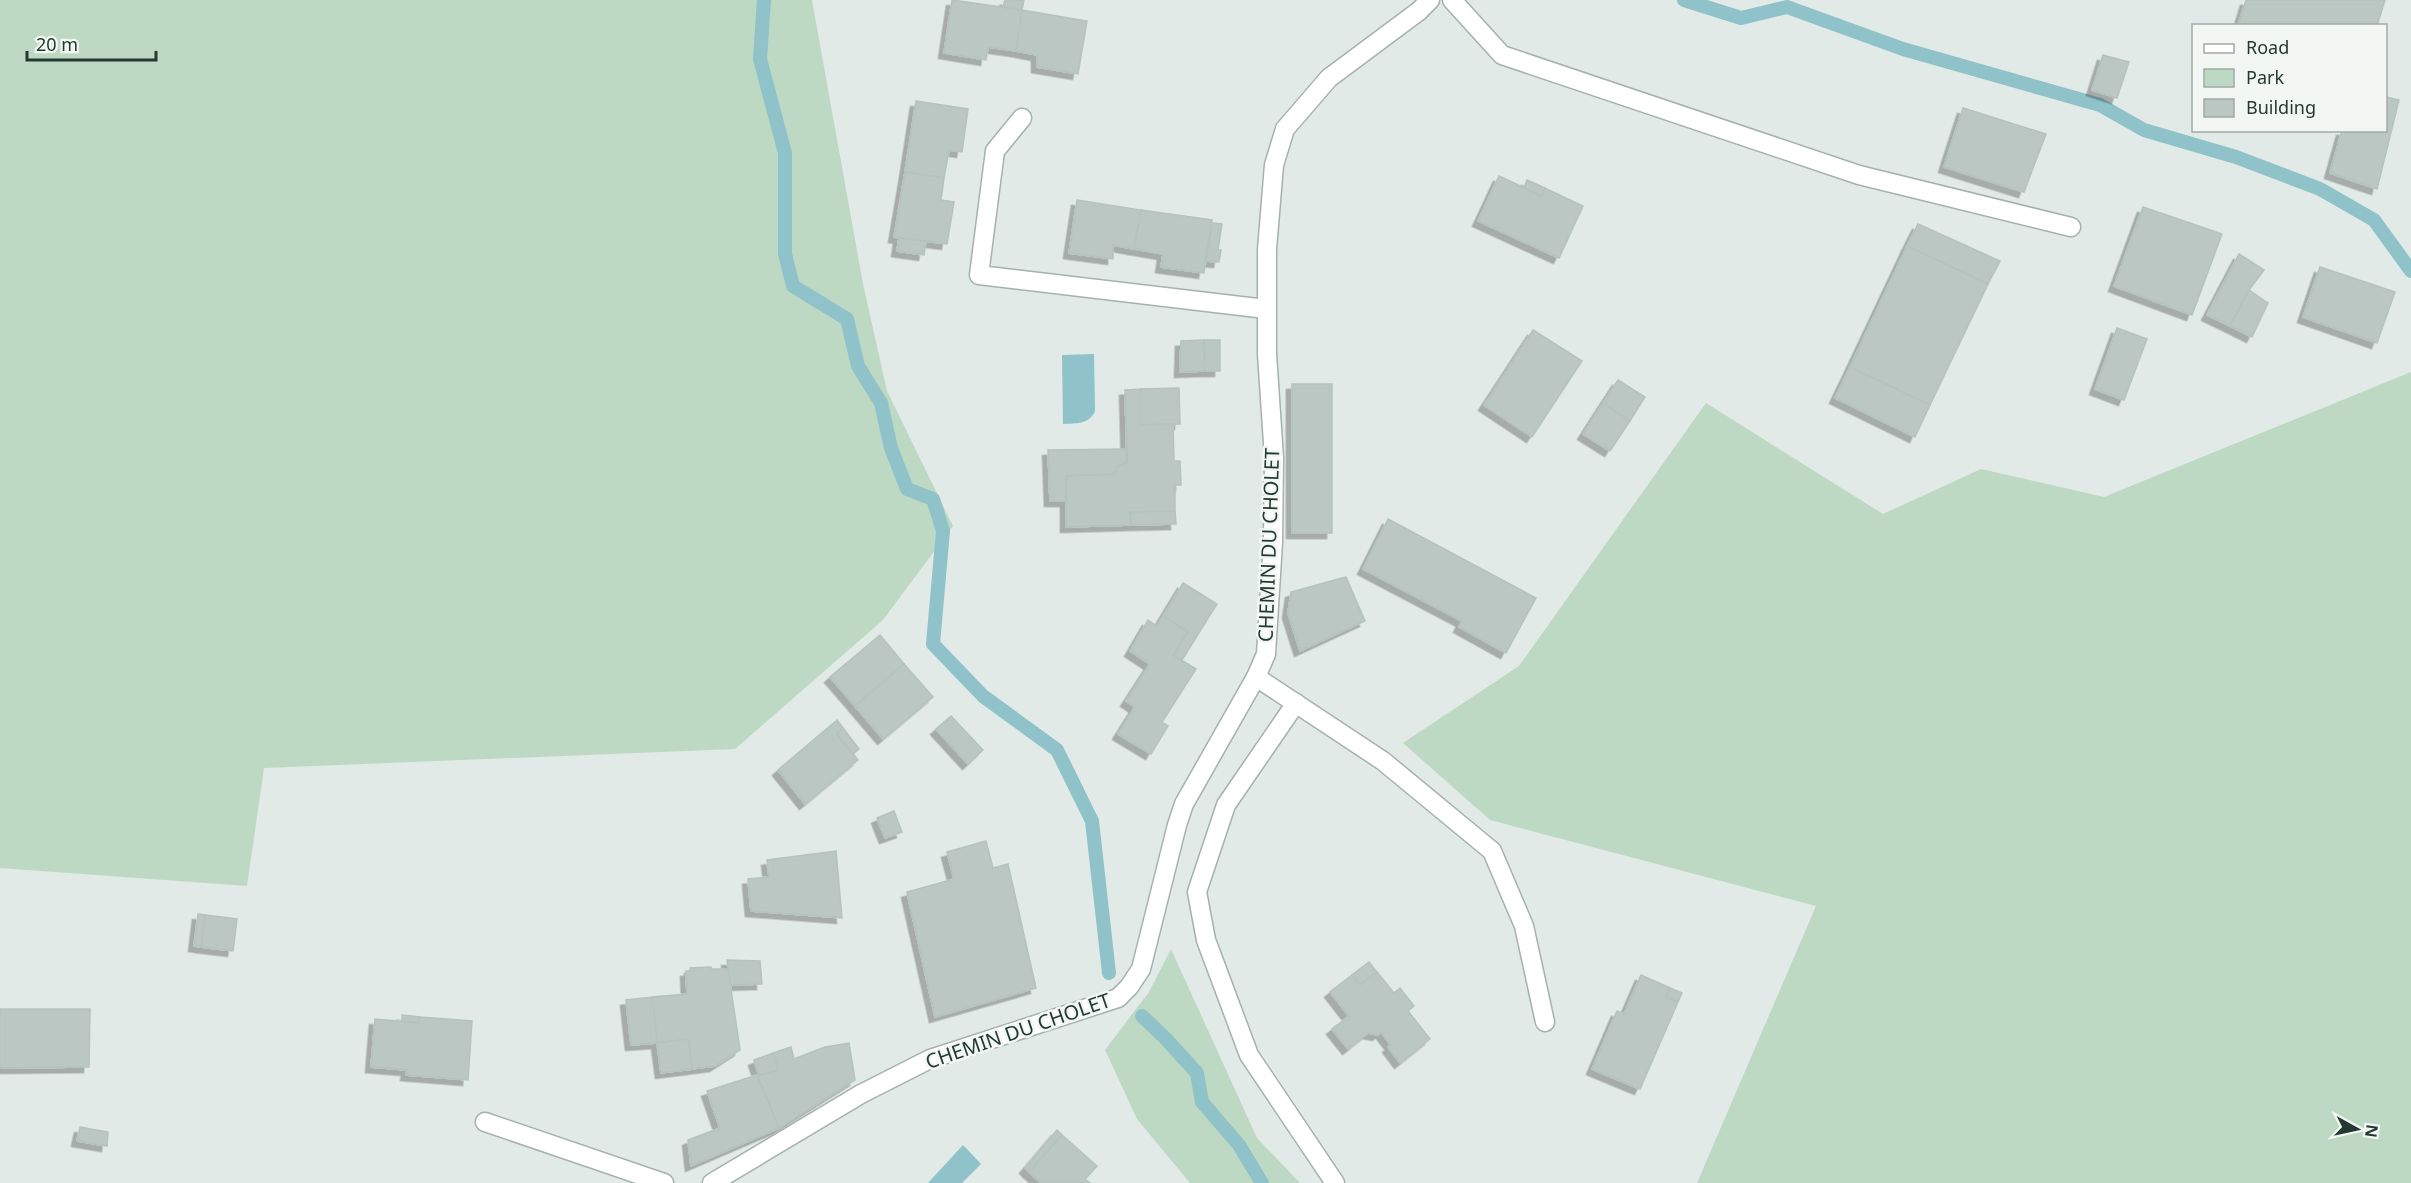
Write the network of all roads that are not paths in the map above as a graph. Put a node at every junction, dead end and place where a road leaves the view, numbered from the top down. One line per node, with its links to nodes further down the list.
1 (1430, 0): 5 (street, CHEMIN DU CHOLET)
2 (1452, 0): 4 (street)
3 (1022, 118): 5 (street)
4 (2071, 227)
5 (1266, 309): 6 (street, CHEMIN DU CHOLET)
6 (1256, 677): 7 (street); 11 (street, CHEMIN DU CHOLET)
7 (1296, 703): 8 (street); 12 (street)
8 (1545, 1022)
9 (485, 1122): 10 (street)
10 (664, 1183)
11 (712, 1183)
12 (1335, 1183)

